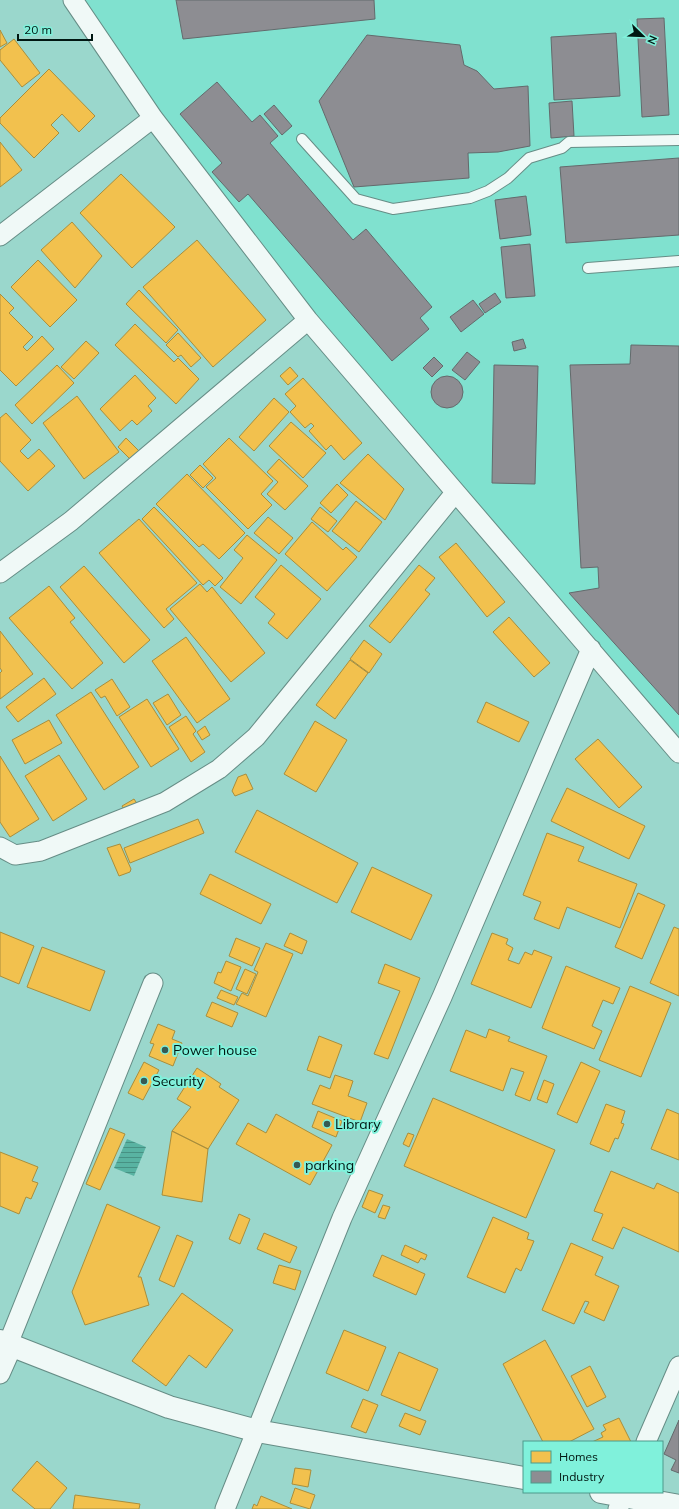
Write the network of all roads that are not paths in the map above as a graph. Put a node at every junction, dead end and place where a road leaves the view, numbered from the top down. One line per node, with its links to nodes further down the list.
1 (73, 0): 2 (street)
2 (153, 118): 5 (street); 8 (street)
3 (302, 138): 4 (lane)
4 (679, 140)
5 (0, 236)
6 (679, 261): 7 (lane)
7 (588, 268)
8 (308, 320): 9 (street); 10 (street)
9 (455, 493): 11 (street); 13 (street)
10 (0, 573)
11 (591, 650): 12 (street); 18 (street)
12 (679, 753)
13 (0, 847)
14 (153, 983): 15 (street)
15 (7, 1344): 17 (street); 18 (main road)
16 (679, 1366): 19 (street)
17 (0, 1374)
18 (257, 1431): 20 (main road); 24 (street)
19 (646, 1441)
20 (523, 1478)
21 (604, 1493): 22 (main road)
22 (622, 1499): 23 (main road)
23 (679, 1506)
24 (225, 1509)

